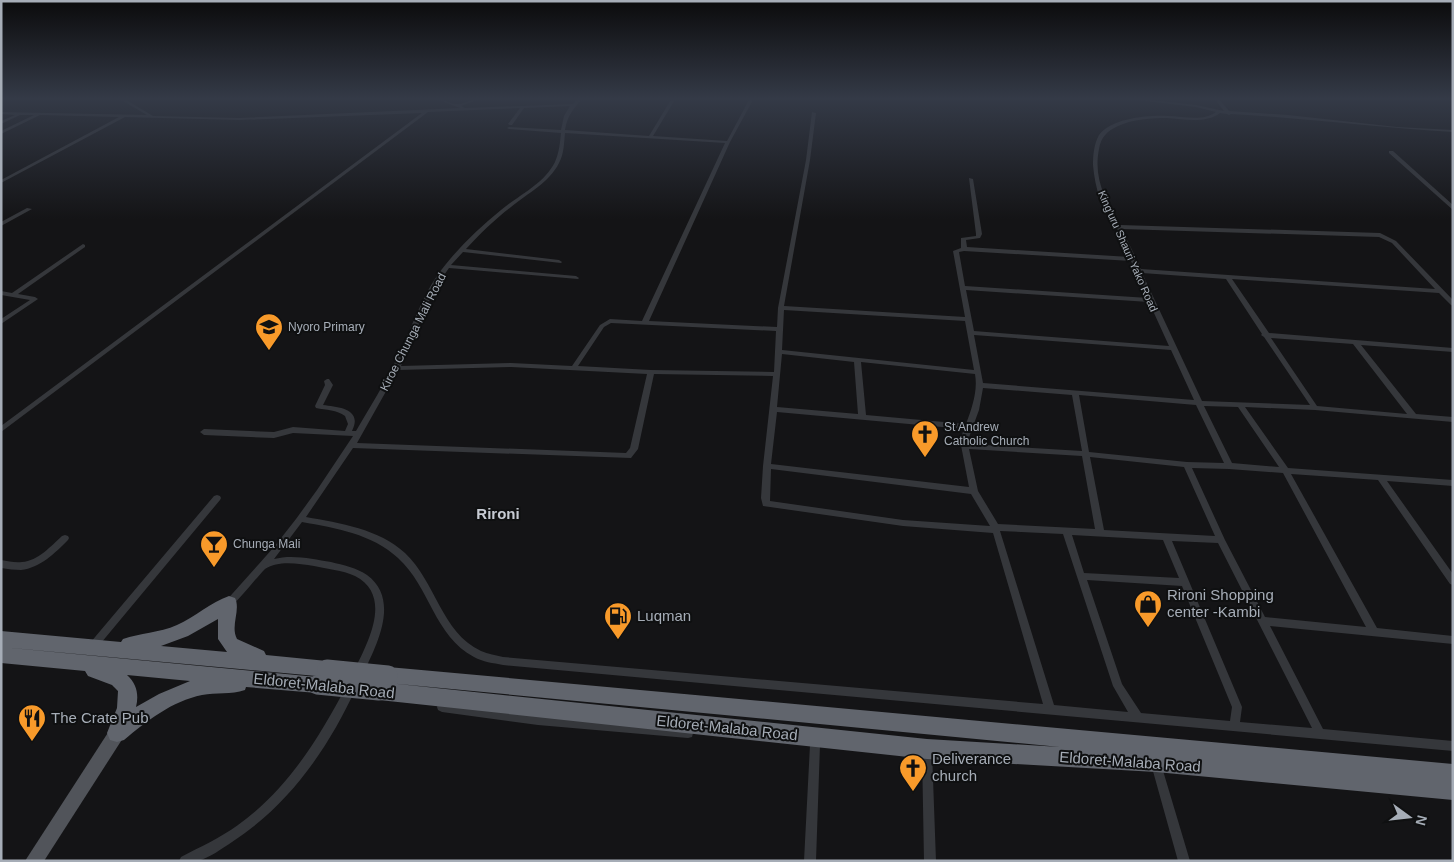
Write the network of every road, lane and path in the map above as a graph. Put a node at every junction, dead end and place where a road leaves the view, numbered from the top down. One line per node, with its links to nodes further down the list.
1 (83, 138): 11 (street)
2 (391, 138): 59 (street)
3 (563, 138): 18 (street, Kiroe Chunga Mali Road)
4 (680, 138): 8 (street)
5 (730, 138): 8 (street)
6 (811, 138): 31 (street)
7 (1100, 138): 15 (street, King'uru Shauri Yako Road)
8 (728, 142): 34 (street)
9 (1391, 152): 12 (street)
10 (971, 179): 17 (street)
11 (1, 182)
12 (1453, 208)
13 (29, 209): 14 (street)
14 (1, 224)
15 (1119, 227): 19 (street, King'uru Shauri Yako Road); 26 (street)
16 (83, 246): 28 (street)
17 (964, 249): 19 (street); 25 (street)
18 (463, 250): 20 (street); 21 (street, Kiroe Chunga Mali Road)
19 (1133, 259): 22 (street, King'uru Shauri Yako Road)
20 (559, 262)
21 (447, 266): 24 (street); 43 (street, Kiroe Chunga Mali Road)
22 (1138, 271): 23 (street); 29 (street, King'uru Shauri Yako Road)
23 (1227, 276): 26 (street); 37 (street)
24 (576, 278)
25 (962, 288): 29 (street); 32 (street)
26 (1440, 290): 30 (street)
27 (1, 293): 28 (street)
28 (13, 295): 33 (street)
29 (1150, 300): 39 (street, King'uru Shauri Yako Road)
30 (1453, 304)
31 (782, 308): 32 (street); 35 (street)
32 (968, 319): 36 (street)
33 (1, 322)
34 (645, 322): 35 (street); 44 (street)
35 (780, 329): 41 (street)
36 (970, 333): 39 (street); 46 (street)
37 (1264, 335): 38 (street); 53 (street)
38 (1355, 342): 40 (street); 56 (street)
39 (1174, 348): 51 (street, King'uru Shauri Yako Road)
40 (1453, 350)
41 (779, 352): 42 (street); 47 (street)
42 (857, 360): 46 (street); 55 (street)
43 (396, 368): 44 (street); 62 (street, Kiroe Chunga Mali Road)
44 (573, 369): 45 (street)
45 (651, 372): 47 (street); 63 (street)
46 (978, 372): 49 (street)
47 (777, 374): 54 (street)
48 (327, 381): 61 (street)
49 (980, 385): 50 (street); 58 (street)
50 (1075, 393): 51 (street); 65 (street)
51 (1199, 403): 52 (street); 68 (street, King'uru Shauri Yako Road)
52 (1240, 405): 53 (street); 69 (street)
53 (1315, 408): 56 (street)
54 (773, 409): 55 (street); 67 (street)
55 (862, 416): 58 (street)
56 (1414, 416): 57 (street)
57 (1453, 420)
58 (969, 427): 64 (street)
59 (1, 430)
60 (204, 432): 61 (street)
61 (347, 434): 62 (street)
62 (357, 434): 63 (street, Kiroe Chunga Mali Road)
63 (352, 445): 74 (street, Kiroe Chunga Mali Road)
64 (965, 446): 65 (street); 72 (street)
65 (1086, 454): 66 (street); 77 (street)
66 (1187, 465): 68 (street); 80 (street)
67 (767, 466): 72 (street); 75 (street)
68 (1230, 466): 69 (street)
69 (1286, 471): 70 (street); 88 (street)
70 (1381, 478): 71 (street); 84 (street)
71 (1453, 484)
72 (974, 491): 75 (street)
73 (217, 498): 91 (street)
74 (301, 519): 82 (street, Kiroe Chunga Mali Road); 99 (street)
75 (996, 529): 76 (street); 99 (street)
76 (1066, 531): 77 (street); 83 (street)
77 (1100, 533): 78 (street)
78 (1166, 537): 80 (street); 85 (street)
79 (65, 538): 81 (street)
80 (1221, 540): 87 (street)
81 (1, 564)
82 (261, 567): 86 (street, Kiroe Chunga Mali Road); 112 (street)
83 (1081, 576): 85 (street); 100 (street)
84 (1453, 581)
85 (1185, 582): 101 (street)
86 (229, 603): 91 (highway); 94 (highway)
87 (1263, 621): 88 (street); 103 (street)
88 (1374, 632): 90 (street)
89 (1, 639): 91 (highway, Eldoret-Malaba Road)
90 (1453, 640)
91 (98, 648): 94 (highway, Eldoret-Malaba Road)
92 (1, 655): 93 (highway, Eldoret-Malaba Road)
93 (58, 660): 96 (highway, Eldoret-Malaba Road); 102 (highway)
94 (286, 665): 95 (highway, Eldoret-Malaba Road)
95 (322, 677): 96 (highway, Eldoret-Malaba Road); 97 (highway, Eldoret-Malaba Road, bridge)
96 (276, 681): 102 (highway)
97 (384, 683): 106 (highway, Eldoret-Malaba Road); 108 (highway, Eldoret-Malaba Road)
98 (442, 707): 104 (street)
99 (1050, 710): 100 (street)
100 (1138, 718): 101 (street)
101 (1234, 726): 103 (street)
102 (117, 733): 110 (main road)
103 (1320, 734): 105 (street)
104 (815, 745): 106 (street); 113 (street)
105 (1453, 746)
106 (927, 754): 107 (highway, Eldoret-Malaba Road); 114 (street)
107 (1156, 762): 109 (highway, Eldoret-Malaba Road); 115 (street)
108 (1453, 774)
109 (1453, 790)
110 (46, 853): 111 (main road)
111 (34, 861)
112 (185, 861)
113 (810, 861)
114 (930, 861)
115 (1184, 861)

